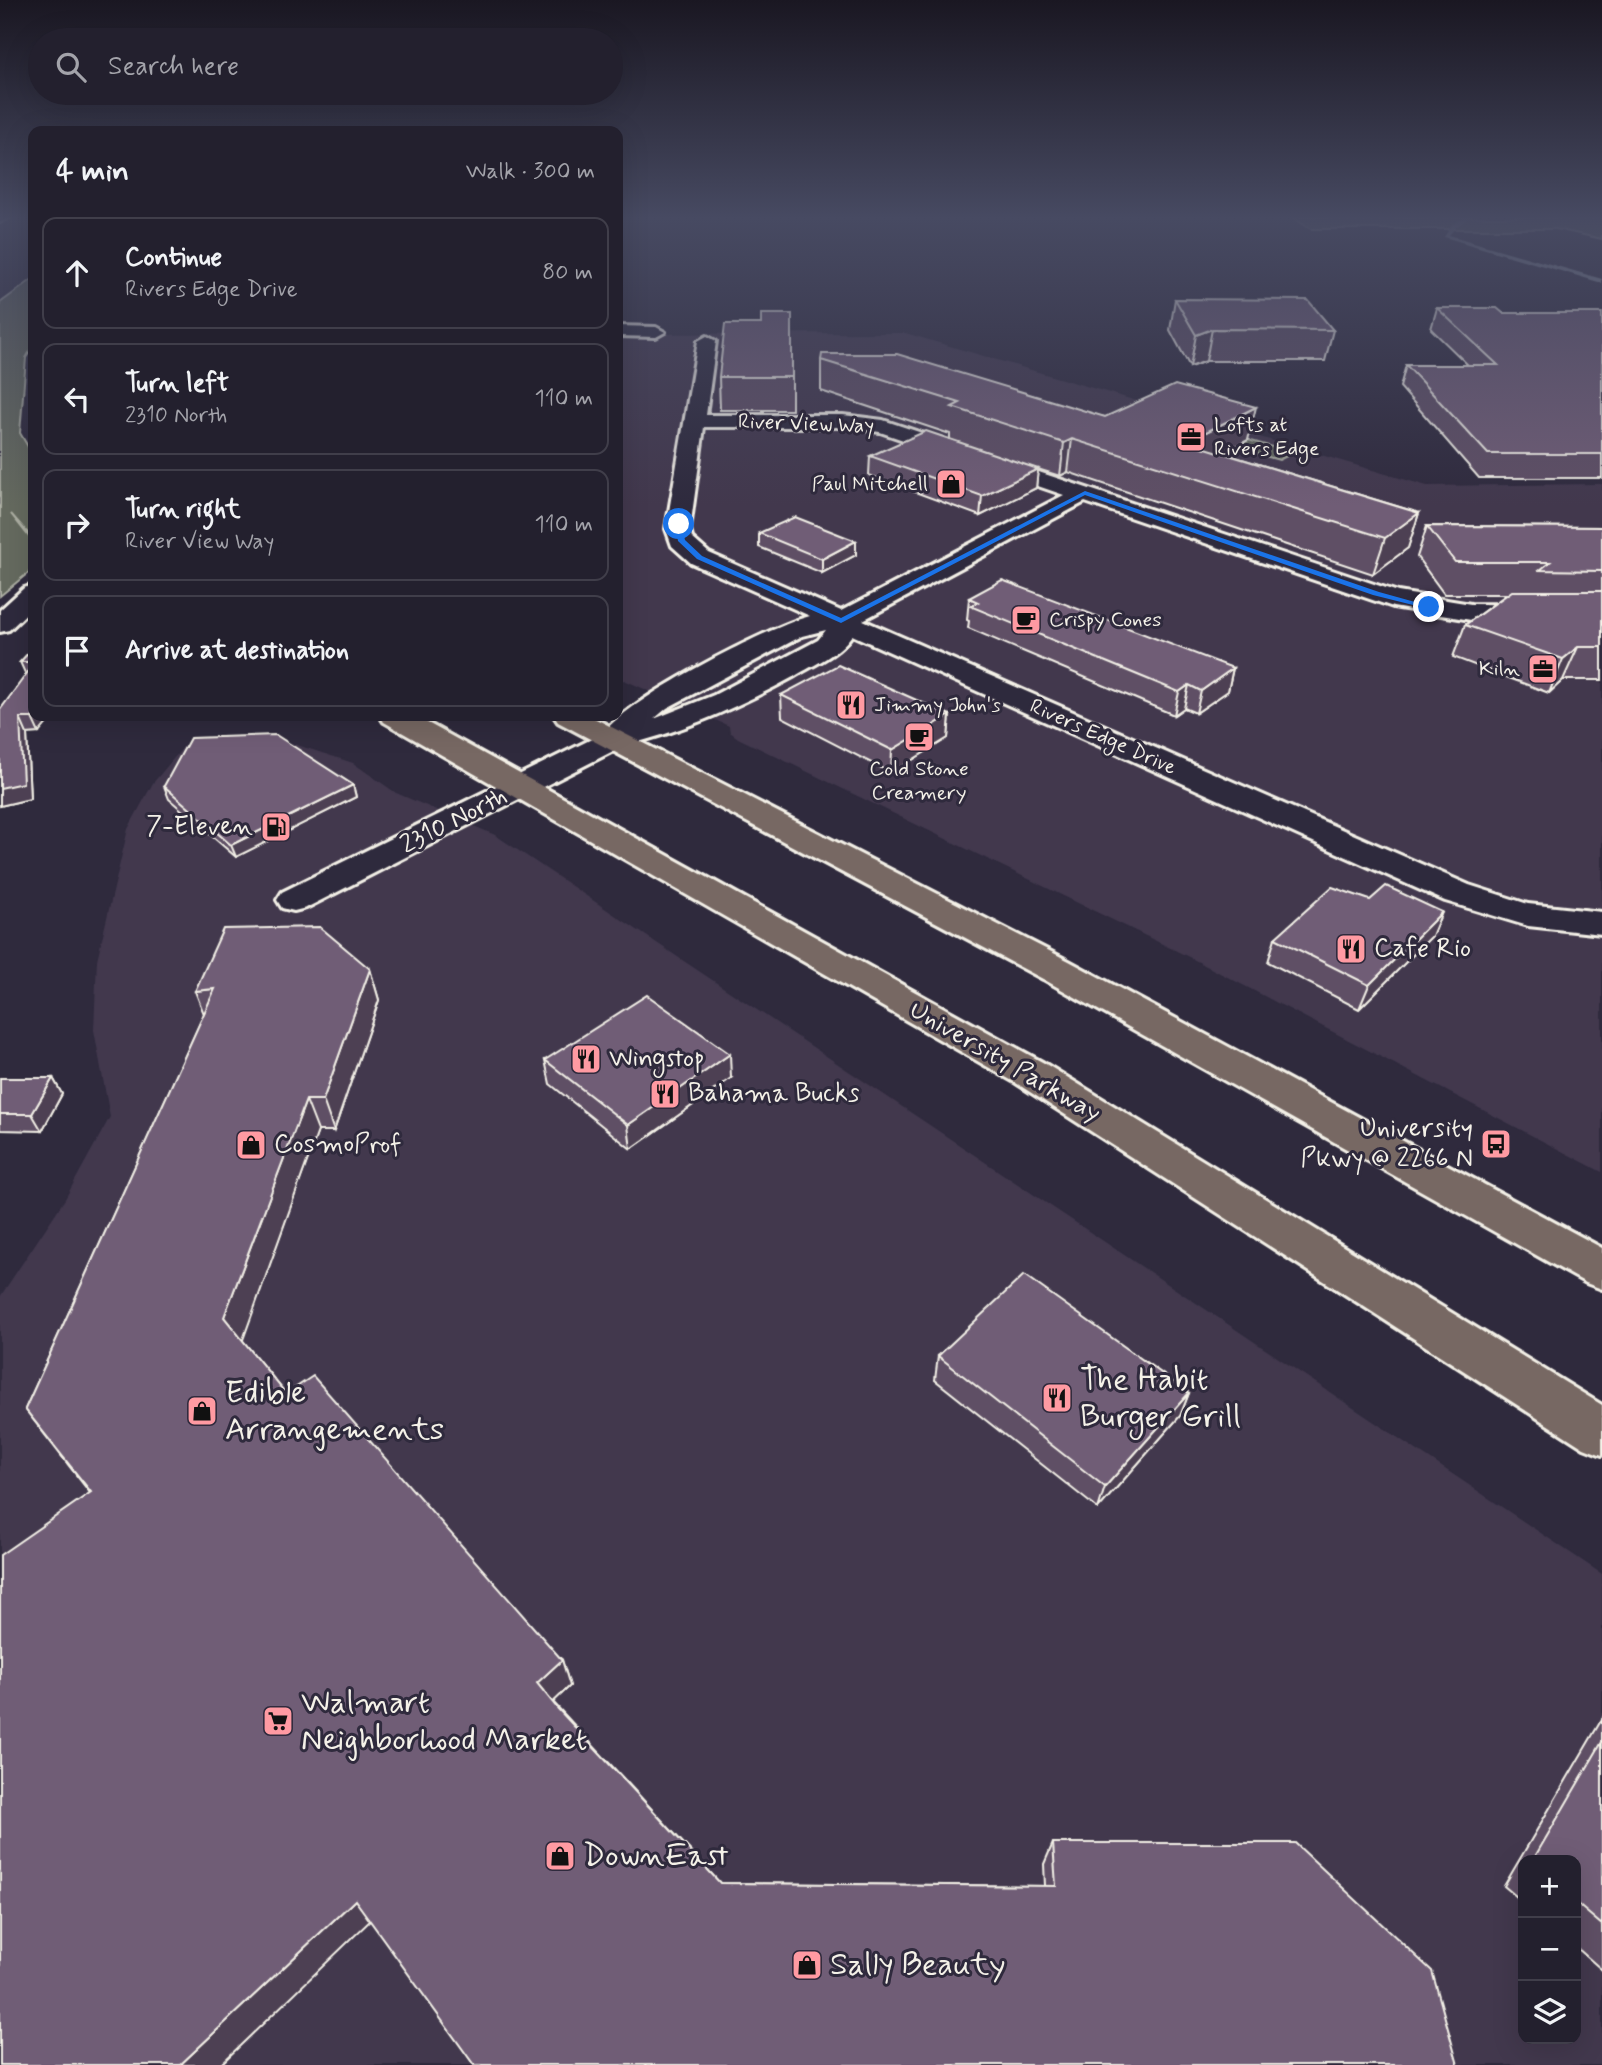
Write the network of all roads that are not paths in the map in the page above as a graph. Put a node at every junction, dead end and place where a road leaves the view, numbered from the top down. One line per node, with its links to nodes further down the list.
1 (623, 331): 2 (street)
2 (656, 332)
3 (708, 341): 4 (street, Rivers Edge Drive)
4 (695, 421): 5 (street, River View Way); 8 (street, Rivers Edge Drive)
5 (1085, 493): 7 (street, River View Way); 8 (street, 2310 North)
6 (28, 598): 9 (street)
7 (1602, 613)
8 (841, 621): 12 (street, 2310 North); 15 (street, Rivers Edge Drive)
9 (0, 624)
10 (403, 721): 13 (main road, University Parkway)
11 (577, 721): 12 (main road)
12 (613, 740): 13 (street, 2310 North); 16 (main road)
13 (519, 788): 14 (street, 2310 North); 17 (main road, University Parkway)
14 (294, 900)
15 (1602, 923)
16 (1602, 1270)
17 (1602, 1432)

